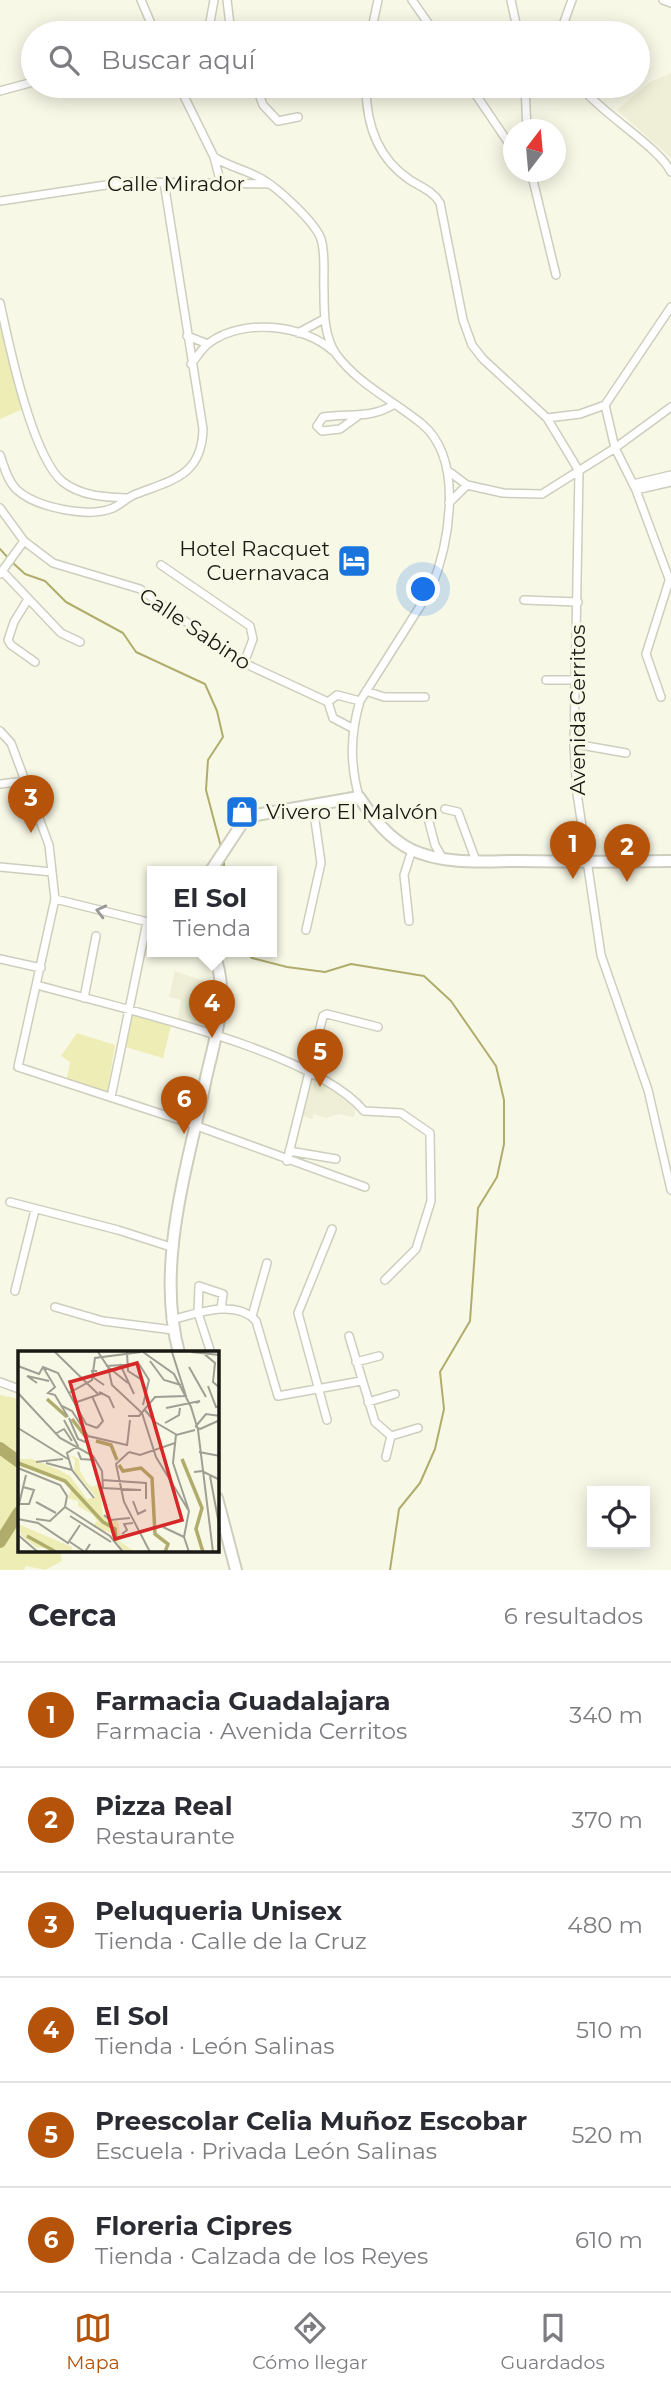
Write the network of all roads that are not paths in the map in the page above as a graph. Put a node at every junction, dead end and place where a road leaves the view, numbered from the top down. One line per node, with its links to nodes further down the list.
1 (141, 0): 10 (street)
2 (214, 0): 11 (street)
3 (227, 0): 12 (street)
4 (378, 0): 13 (street)
5 (412, 0): 14 (street)
6 (511, 0): 15 (street)
7 (572, 0): 16 (street)
8 (663, 0): 9 (street)
9 (671, 3)
10 (150, 21)
11 (210, 21)
12 (230, 21)
13 (374, 21)
14 (427, 21)
15 (515, 21)
16 (564, 21)
17 (21, 85): 18 (street)
18 (0, 91)
19 (185, 98): 28 (street)
20 (261, 98): 25 (street)
21 (367, 98): 48 (street)
22 (478, 98): 27 (street)
23 (526, 98): 26 (street)
24 (592, 98): 29 (street)
25 (298, 117)
26 (526, 119)
27 (503, 136)
28 (214, 157): 32 (street); 33 (street)
29 (671, 172)
30 (164, 182): 32 (street, Calle Mirador); 34 (street, Calle Mirador); 40 (street)
31 (533, 182): 35 (street)
32 (221, 184): 33 (street, Calle Mirador)
33 (269, 184): 38 (street)
34 (0, 201)
35 (556, 275)
36 (0, 303): 57 (street)
37 (671, 307): 45 (street)
38 (324, 319): 39 (street); 42 (street)
39 (298, 333): 41 (street); 42 (street)
40 (187, 336): 41 (street); 43 (street)
41 (208, 344): 43 (street)
42 (335, 353): 44 (street)
43 (191, 364): 58 (street)
44 (393, 405): 47 (street); 51 (street)
45 (605, 405): 48 (street); 49 (street)
46 (671, 407): 49 (street)
47 (358, 416): 47 (street)
48 (547, 418): 52 (street)
49 (615, 448): 52 (street); 56 (street)
50 (0, 455): 61 (street)
51 (446, 468): 55 (street); 59 (street)
52 (579, 471): 55 (street); 68 (street, Avenida Cerritos)
53 (671, 475): 56 (street)
54 (671, 482): 56 (street)
55 (467, 485): 59 (street)
56 (635, 487): 65 (street)
57 (103, 497): 58 (street); 61 (street)
58 (126, 498): 61 (street)
59 (449, 503): 74 (street)
60 (0, 508): 62 (street, Calle Sabino)
61 (101, 510)
62 (24, 541): 64 (street); 71 (street, Calle Sabino)
63 (161, 565): 71 (street)
64 (3, 571): 66 (street)
65 (670, 583): 75 (street)
66 (28, 599): 69 (street); 70 (street)
67 (524, 600): 68 (street)
68 (578, 602): 73 (street, Avenida Cerritos)
69 (80, 642)
70 (35, 662)
71 (244, 663): 78 (street, Calle Sabino)
72 (546, 680): 73 (street)
73 (575, 680): 81 (street, Avenida Cerritos)
74 (366, 691): 76 (street); 77 (street)
75 (661, 696)
76 (425, 697)
77 (360, 701): 78 (street, Calle Sabino); 79 (street)
78 (328, 702): 79 (street, Calle Sabino)
79 (352, 728): 85 (street)
80 (0, 731): 83 (street)
81 (574, 746): 82 (street); 92 (street, Avenida Cerritos)
82 (626, 753)
83 (25, 781): 84 (street); 96 (street)
84 (0, 784)
85 (359, 797): 86 (street); 89 (street)
86 (313, 806): 94 (street); 100 (street)
87 (445, 809): 91 (street)
88 (429, 822): 90 (street)
89 (412, 850): 90 (street); 98 (street)
90 (443, 859): 91 (street)
91 (476, 861): 92 (street)
92 (587, 861): 93 (street); 118 (street, Avenida Cerritos)
93 (671, 861)
94 (214, 866)
95 (0, 867): 96 (street)
96 (52, 872): 97 (street)
97 (55, 899): 99 (street, one-way to 97); 105 (street)
98 (409, 921)
99 (147, 922)
100 (306, 930)
101 (147, 934): 108 (street)
102 (96, 936): 107 (street)
103 (214, 957): 110 (street)
104 (0, 959): 105 (street)
105 (41, 968): 106 (street)
106 (37, 985): 107 (street); 112 (street)
107 (84, 998): 108 (street)
108 (127, 1010): 110 (street); 112 (street)
109 (378, 1027): 111 (street)
110 (215, 1037): 111 (street); 113 (street)
111 (309, 1069): 114 (street); 124 (street)
112 (111, 1097): 113 (street)
113 (196, 1127): 116 (street); 122 (street)
114 (289, 1151): 115 (street); 116 (street)
115 (336, 1158)
116 (287, 1161): 117 (street)
117 (365, 1187)
118 (671, 1190)
119 (9, 1202): 120 (street)
120 (35, 1210): 122 (street); 125 (street)
121 (332, 1229): 138 (street)
122 (174, 1248): 130 (street)
123 (267, 1263): 129 (street)
124 (385, 1280)
125 (15, 1291)
126 (55, 1307): 130 (street)
127 (221, 1309): 128 (street); 128 (street); 129 (street)
128 (198, 1313): 130 (street); 133 (street)
129 (252, 1315): 138 (street)
130 (172, 1325): 132 (street)
131 (349, 1336): 135 (street)
132 (178, 1351)
133 (210, 1351)
134 (379, 1356): 135 (street)
135 (356, 1362): 136 (street)
136 (361, 1381): 138 (street); 141 (street)
137 (0, 1382): 139 (street)
138 (320, 1388): 142 (street)
139 (18, 1389)
140 (395, 1394): 141 (street)
141 (368, 1402): 144 (street)
142 (327, 1420)
143 (418, 1428): 144 (street)
144 (391, 1436): 145 (street)
145 (386, 1457)
146 (219, 1506): 147 (street)
147 (236, 1570)

